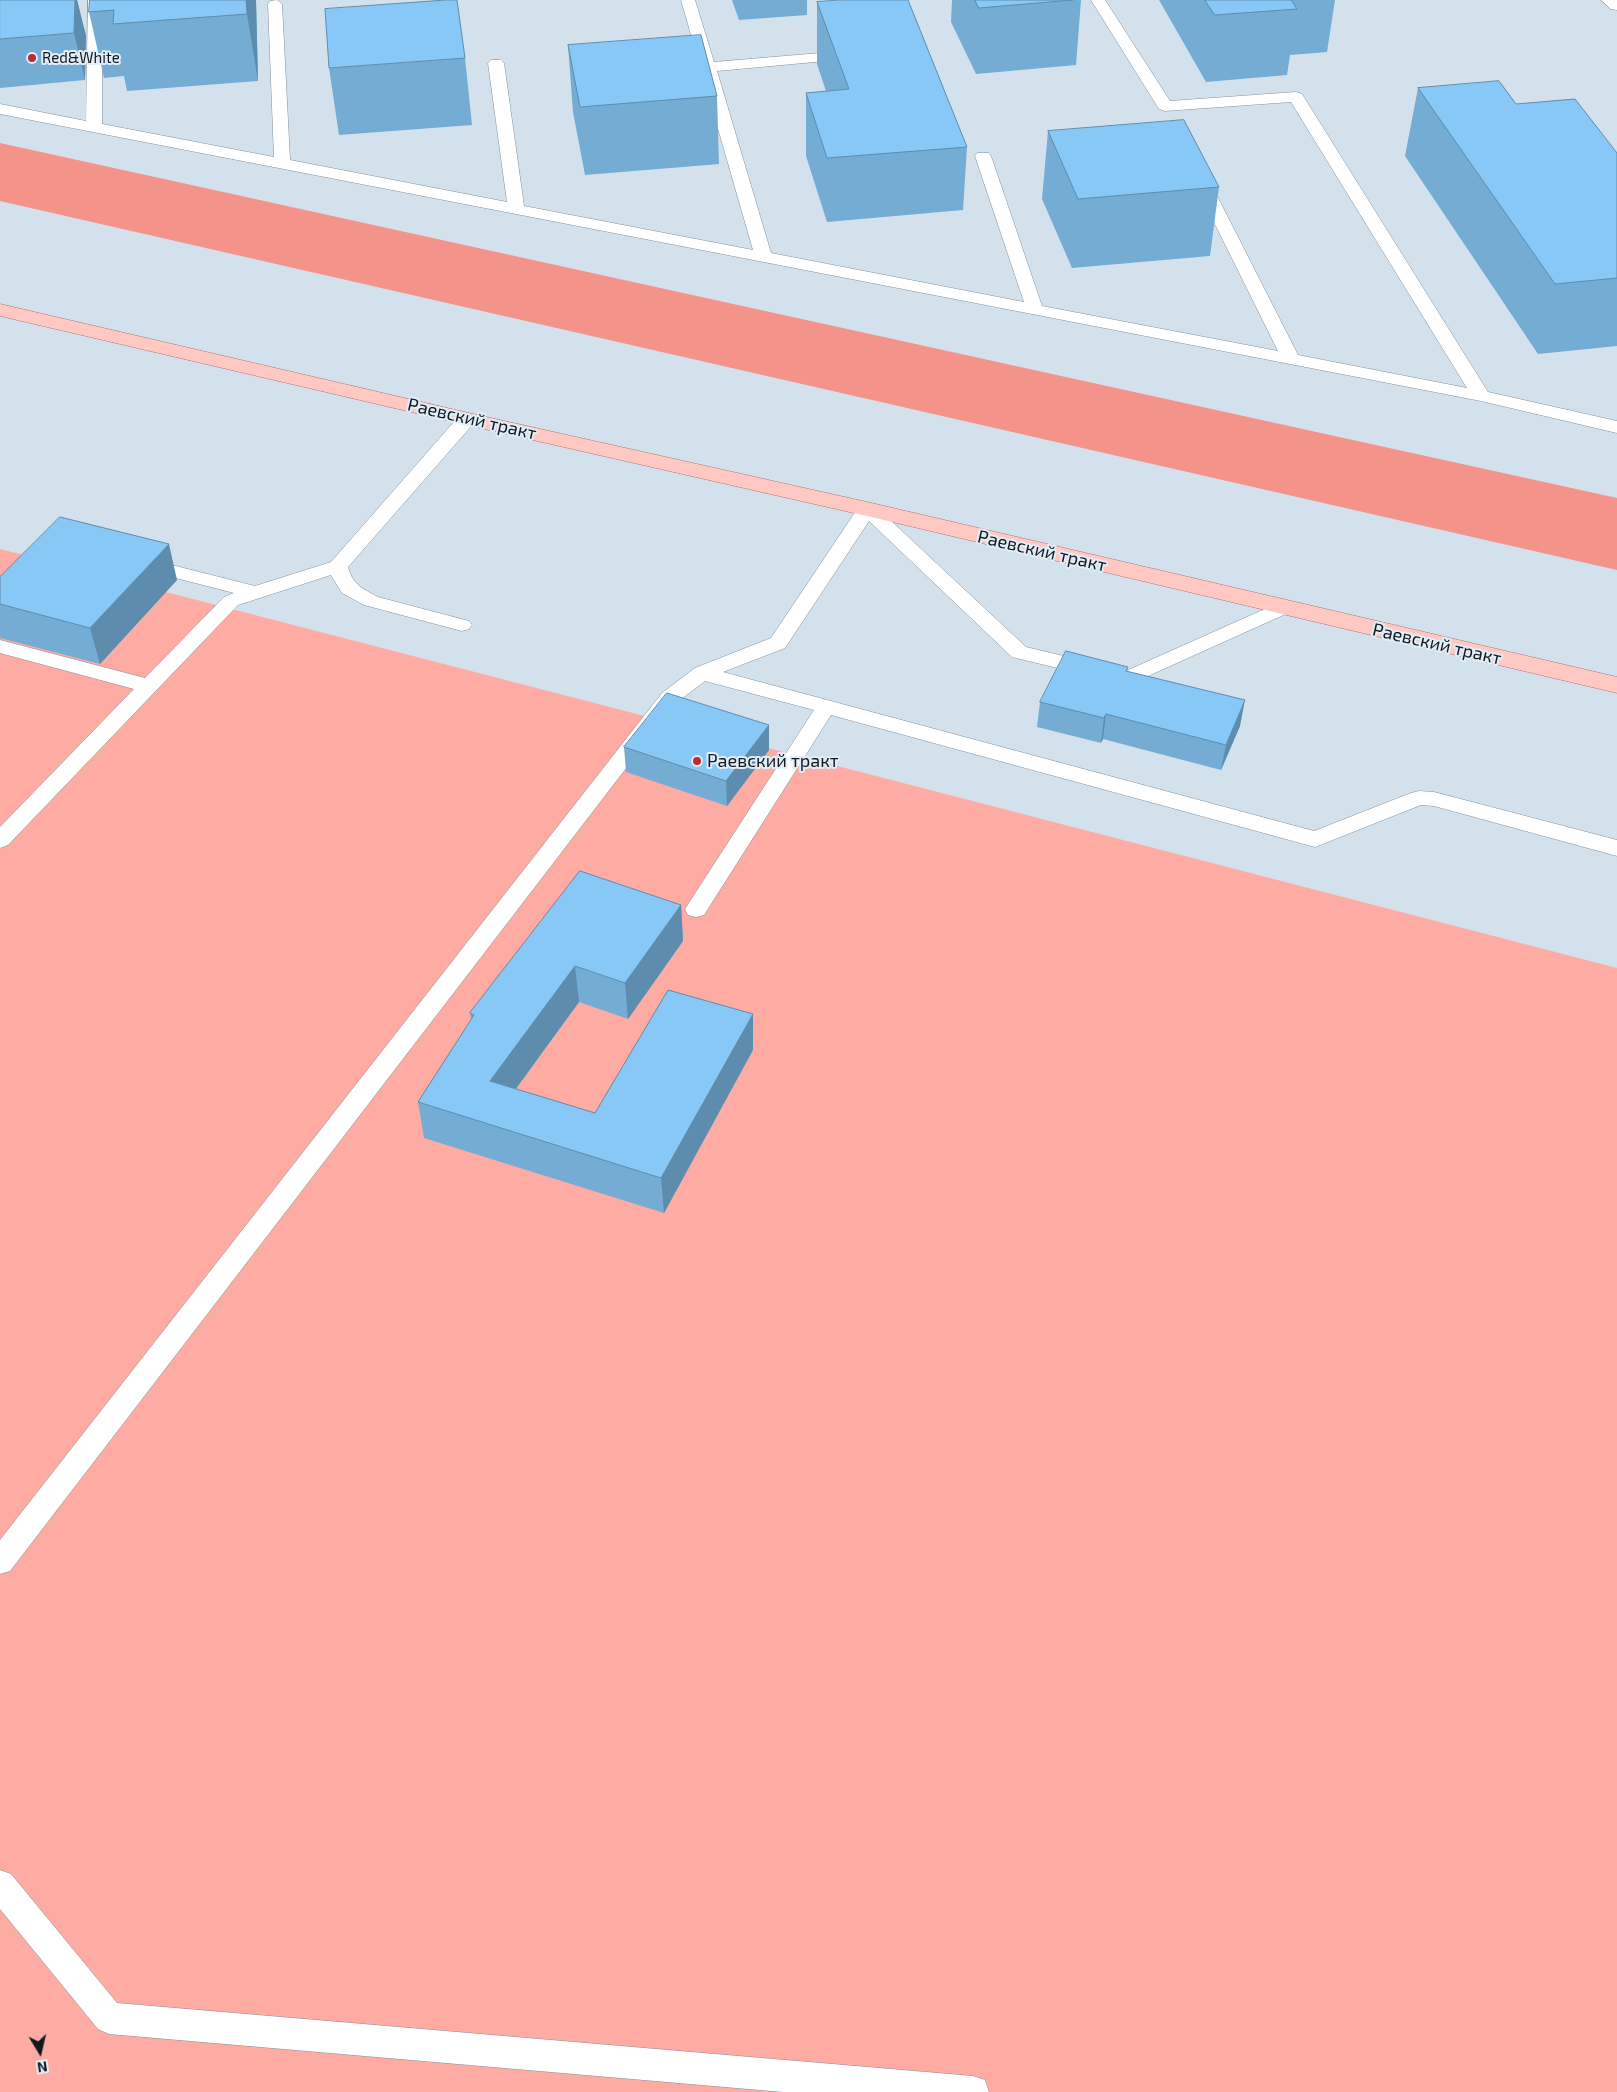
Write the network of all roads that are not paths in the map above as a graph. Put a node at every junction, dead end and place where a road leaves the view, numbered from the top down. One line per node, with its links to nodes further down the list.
1 (95, 0): 13 (lane)
2 (688, 0): 9 (lane)
3 (834, 0): 9 (lane)
4 (1098, 0): 10 (lane)
5 (1610, 0): 7 (street)
6 (275, 4): 15 (lane)
7 (1617, 5)
8 (496, 63): 17 (lane)
9 (708, 67): 18 (lane)
10 (1165, 106): 12 (lane); 22 (lane)
11 (0, 109): 13 (lane)
12 (1173, 124)
13 (94, 128): 15 (lane)
14 (983, 156): 20 (lane)
15 (282, 164): 17 (lane)
16 (1195, 168): 21 (lane)
17 (516, 209): 18 (lane)
18 (764, 257): 20 (lane)
19 (0, 310): 23 (main road, Раевский тракт)
20 (1035, 310): 21 (lane)
21 (1290, 359): 22 (lane)
22 (1481, 396): 24 (lane)
23 (467, 419): 25 (main road, Раевский тракт); 27 (lane)
24 (1617, 427)
25 (866, 509): 29 (main road, Раевский тракт); 29 (lane); 32 (lane)
26 (122, 558): 28 (lane)
27 (338, 566): 28 (lane); 30 (lane)
28 (257, 593): 34 (lane)
29 (1283, 608): 33 (main road, Раевский тракт)
30 (462, 626)
31 (0, 646): 34 (lane)
32 (702, 674): 35 (lane); 39 (lane)
33 (1617, 685)
34 (148, 686): 36 (lane)
35 (826, 707): 37 (lane); 38 (lane)
36 (0, 840)
37 (1617, 848)
38 (696, 909)
39 (0, 1562)
40 (0, 1885): 41 (lane)
41 (973, 2092)

